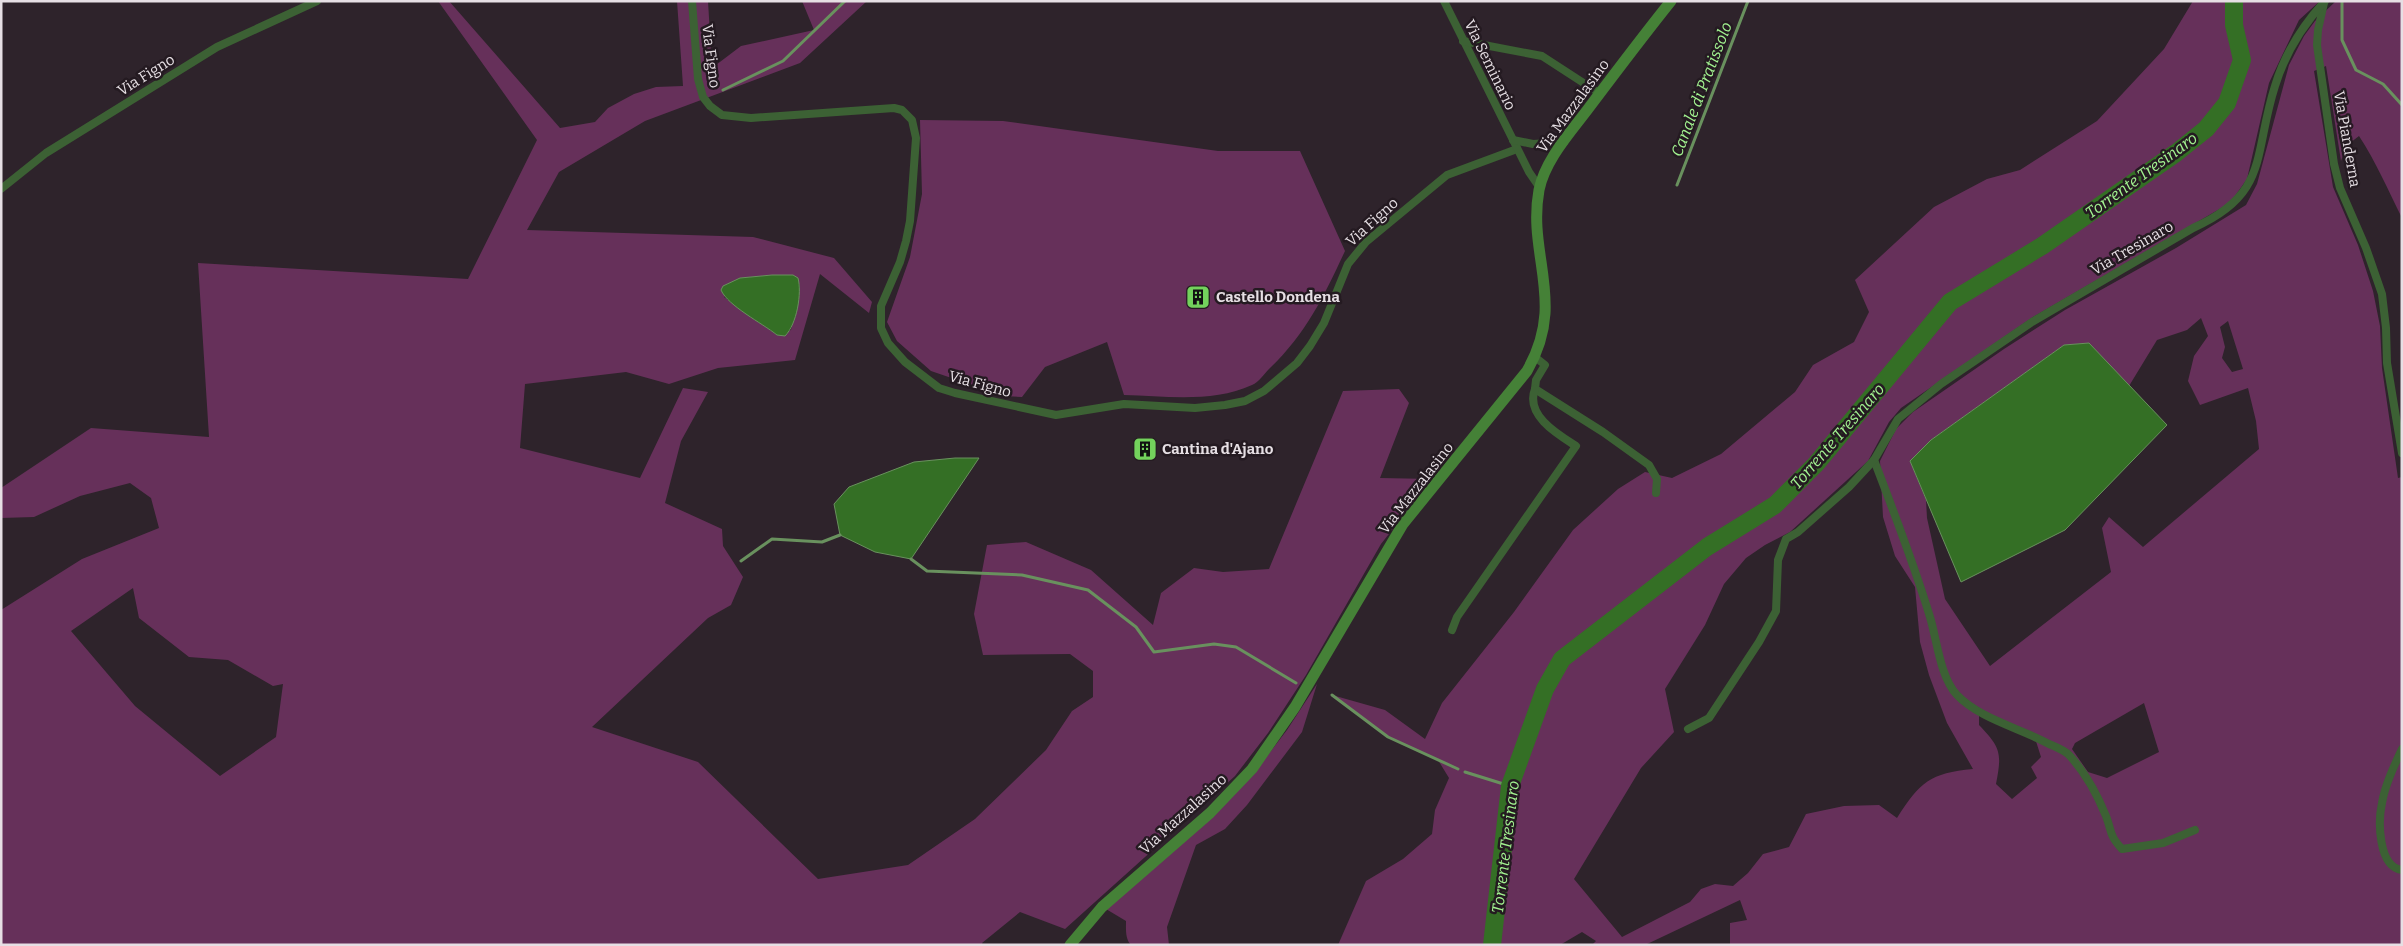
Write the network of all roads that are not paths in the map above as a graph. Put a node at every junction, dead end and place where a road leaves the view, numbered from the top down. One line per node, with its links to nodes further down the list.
1 (316, 1): 12 (street, Via Figno)
2 (692, 1): 10 (street, Via Figno)
3 (1444, 1): 6 (street, Via Seminario)
4 (1671, 1): 7 (main road, Via Mazzalasino)
5 (2325, 1): 15 (street, Via Pianderna); 16 (street, Via Tresinaro)
6 (1463, 41): 7 (street); 8 (street, Via Seminario)
7 (1600, 93): 9 (main road, Via Mazzalasino)
8 (1513, 140): 9 (street); 10 (street, Via Seminario)
9 (1564, 142): 11 (main road, Via Mazzalasino)
10 (1517, 149): 11 (street, Via Seminario)
11 (1540, 188): 13 (main road, Via Mazzalasino)
12 (1, 189)
13 (1535, 357): 14 (street); 23 (main road, Via Mazzalasino)
14 (1536, 389): 17 (street); 18 (street)
15 (2402, 453)
16 (1874, 460): 19 (street, Via Tresinaro); 21 (street)
17 (1656, 493)
18 (1452, 630)
19 (1688, 729)
20 (2402, 749): 22 (street)
21 (2195, 830)
22 (2402, 870)
23 (1070, 945)

